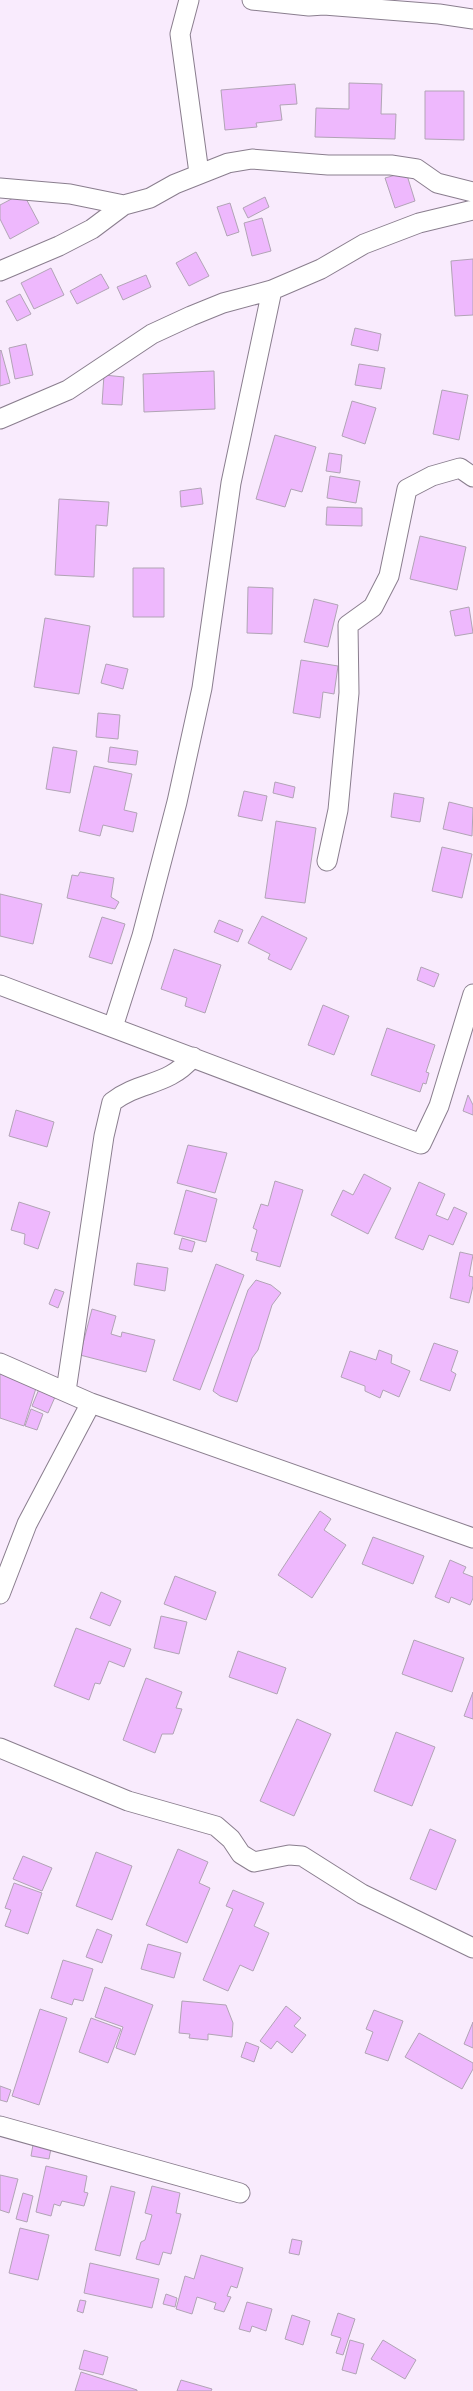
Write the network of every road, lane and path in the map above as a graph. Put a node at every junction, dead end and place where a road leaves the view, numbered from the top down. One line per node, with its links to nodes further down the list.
1 (189, 0): 4 (street)
2 (252, 0): 3 (street)
3 (473, 19)
4 (199, 173): 5 (street); 8 (street)
5 (437, 183): 7 (street); 9 (street)
6 (0, 188): 8 (street)
7 (473, 192)
8 (124, 205): 10 (street)
9 (465, 211): 11 (street)
10 (0, 271)
11 (272, 290): 12 (street); 17 (street)
12 (0, 419)
13 (473, 477): 14 (street)
14 (327, 861)
15 (0, 985): 17 (street)
16 (473, 994): 18 (street)
17 (113, 1027): 18 (street)
18 (193, 1057): 20 (street)
19 (0, 1363): 20 (street)
20 (66, 1391): 21 (street)
21 (91, 1403): 22 (street); 23 (street)
22 (473, 1538)
23 (0, 1594)
24 (0, 1748): 25 (street)
25 (473, 1948)
26 (0, 2126): 27 (street)
27 (240, 2193)

